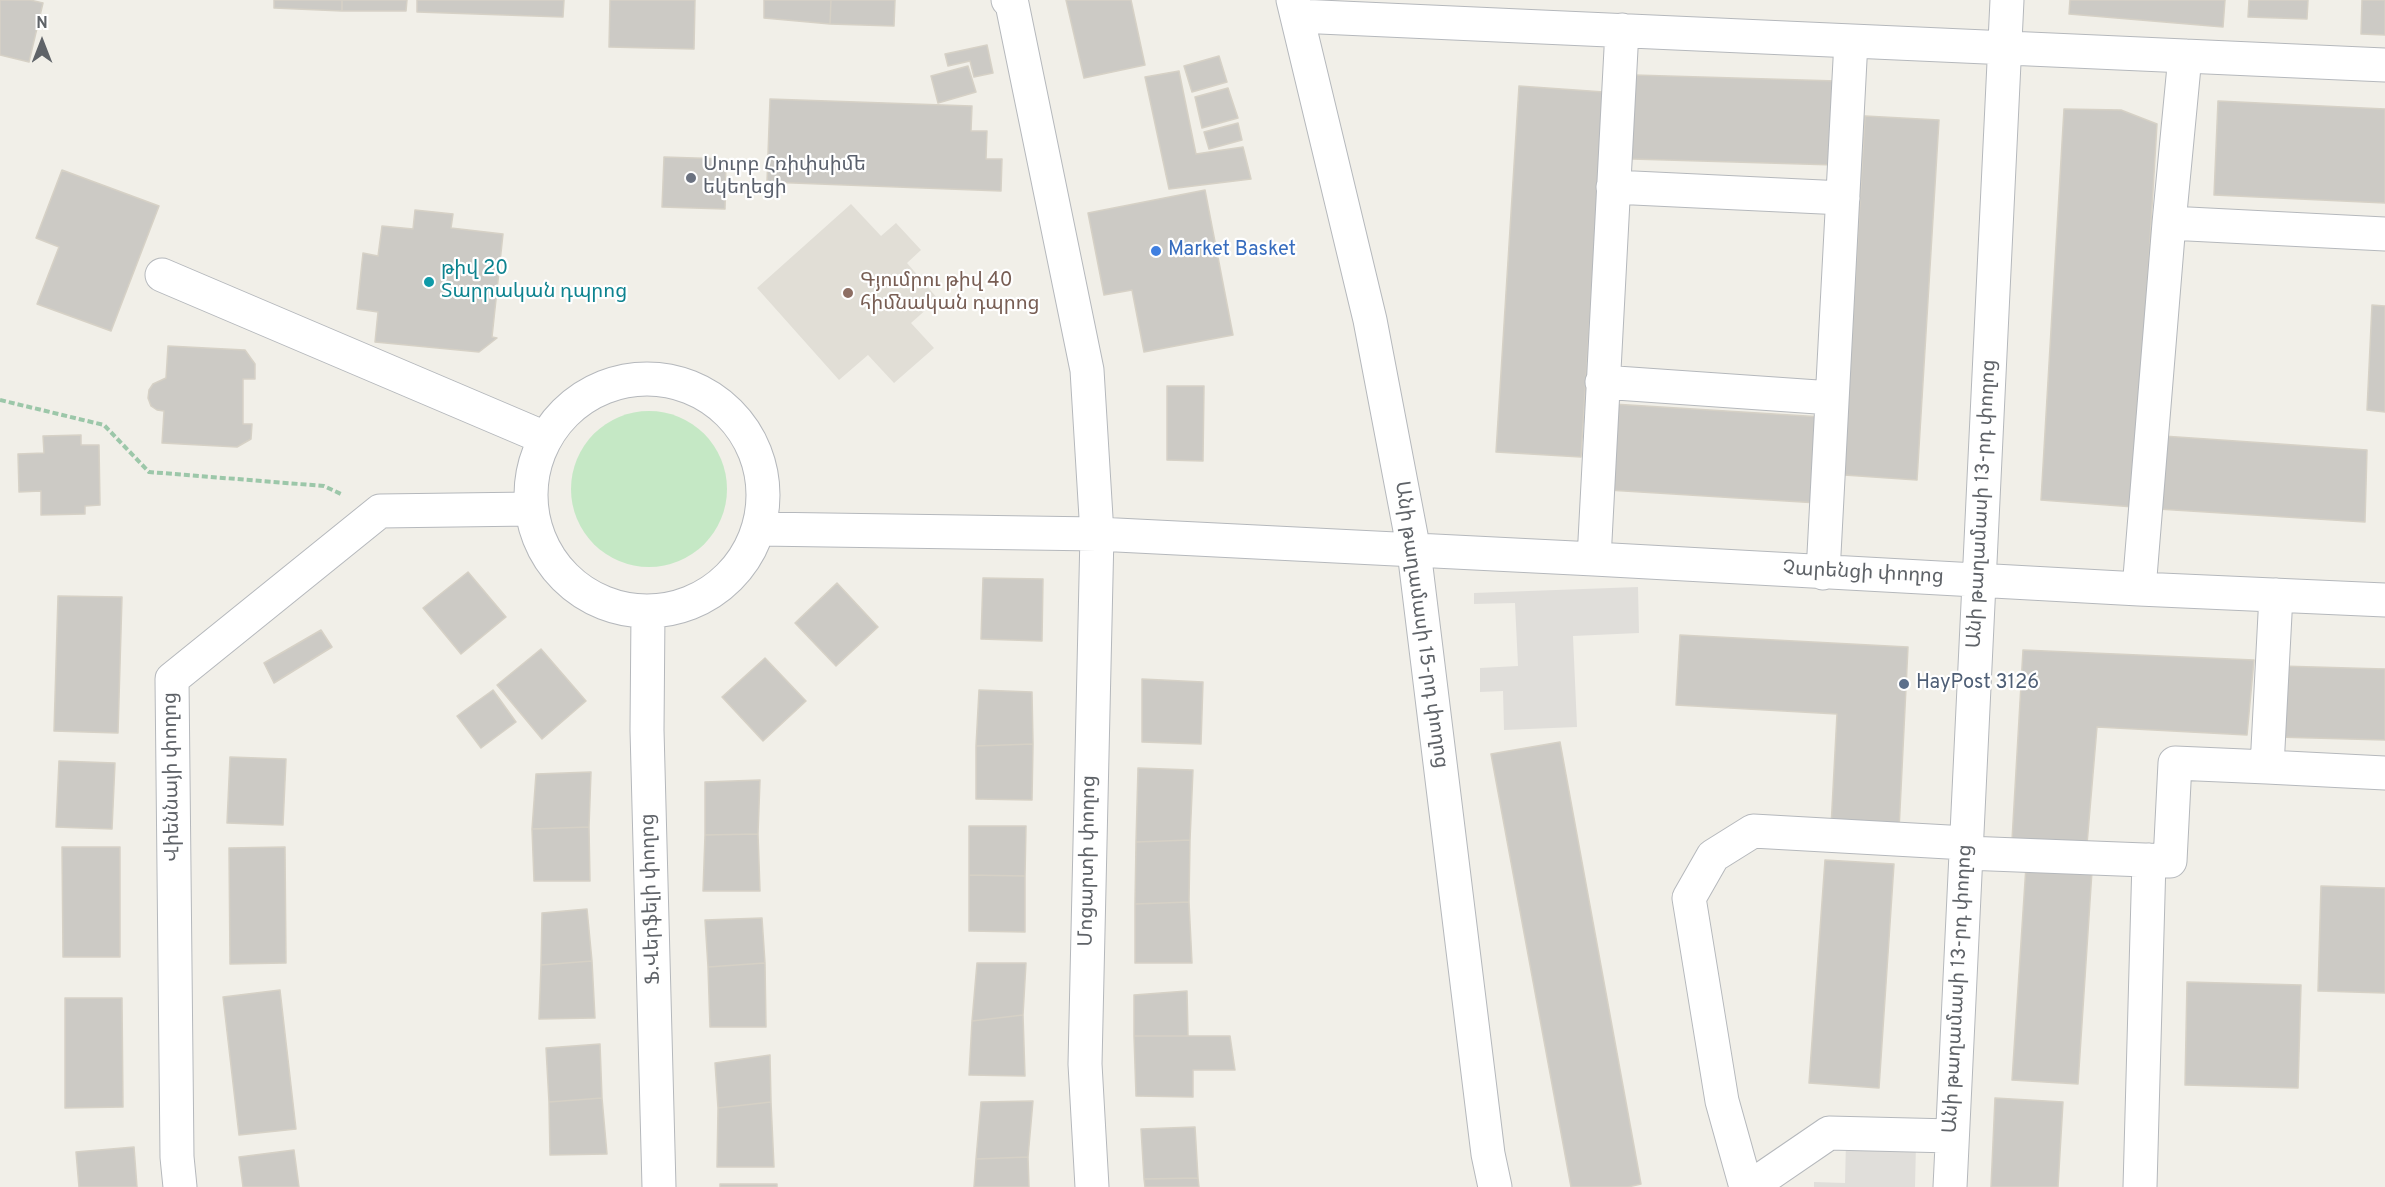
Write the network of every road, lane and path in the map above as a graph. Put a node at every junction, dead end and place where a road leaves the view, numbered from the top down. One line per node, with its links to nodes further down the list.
1 (1008, 0): 21 (street, Մոցարտի փողոց)
2 (2007, 0): 6 (street, Անի թաղամասի 13-րդ փողոց)
3 (1296, 8): 4 (street); 22 (street, Անի թաղամասի 15-րդ փողոց)
4 (1622, 30): 5 (street); 9 (street)
5 (1851, 40): 6 (street); 10 (street)
6 (2004, 47): 7 (street); 25 (street, Անի թաղամասի 13-րդ փողոց)
7 (2185, 56): 8 (street); 11 (street)
8 (2385, 65)
9 (1613, 187): 10 (street); 14 (street)
10 (1843, 198): 15 (street)
11 (2169, 223): 12 (street); 26 (street)
12 (2385, 234)
13 (162, 275): 17 (street)
14 (1602, 382): 15 (street); 23 (street)
15 (1832, 398): 24 (street)
16 (0, 400): 19 (path)
17 (545, 438): 18 (street); 20 (street)
18 (531, 509): 19 (street); 29 (street)
19 (380, 511): 35 (street, Վիեննայի փողոց)
20 (760, 529): 21 (street, Չարենցի փողոց); 29 (street)
21 (1097, 534): 22 (street, Չարենցի փողոց); 37 (street, Մոցարտի փողոց)
22 (1414, 551): 23 (street, Չարենցի փողոց); 38 (street, Անի թաղամասի 15-րդ փողոց)
23 (1594, 559): 24 (street, Չարենցի փողոց)
24 (1824, 573): 25 (street, Չարենցի փողոց)
25 (1979, 580): 26 (street, Չարենցի փողոց); 32 (street, Անի թաղամասի 13-րդ փողոց)
26 (2139, 589): 27 (street, Չարենցի փողոց)
27 (2276, 595): 28 (street, Չարենցի փողոց); 30 (street)
28 (2385, 600)
29 (648, 612): 36 (street, Ֆ.Վերֆելի փողոց)
30 (2267, 767): 31 (street); 33 (street)
31 (2385, 773)
32 (1966, 848): 33 (street); 34 (street, Անի թաղամասի 13-րդ փողոց); 39 (street)
33 (2149, 860): 41 (street)
34 (1952, 1136): 39 (street); 40 (street, Անի թաղամասի 13-րդ փողոց)
35 (180, 1187)
36 (659, 1187)
37 (1092, 1187)
38 (1495, 1187)
39 (1748, 1187)
40 (1950, 1187)
41 (2140, 1187)

